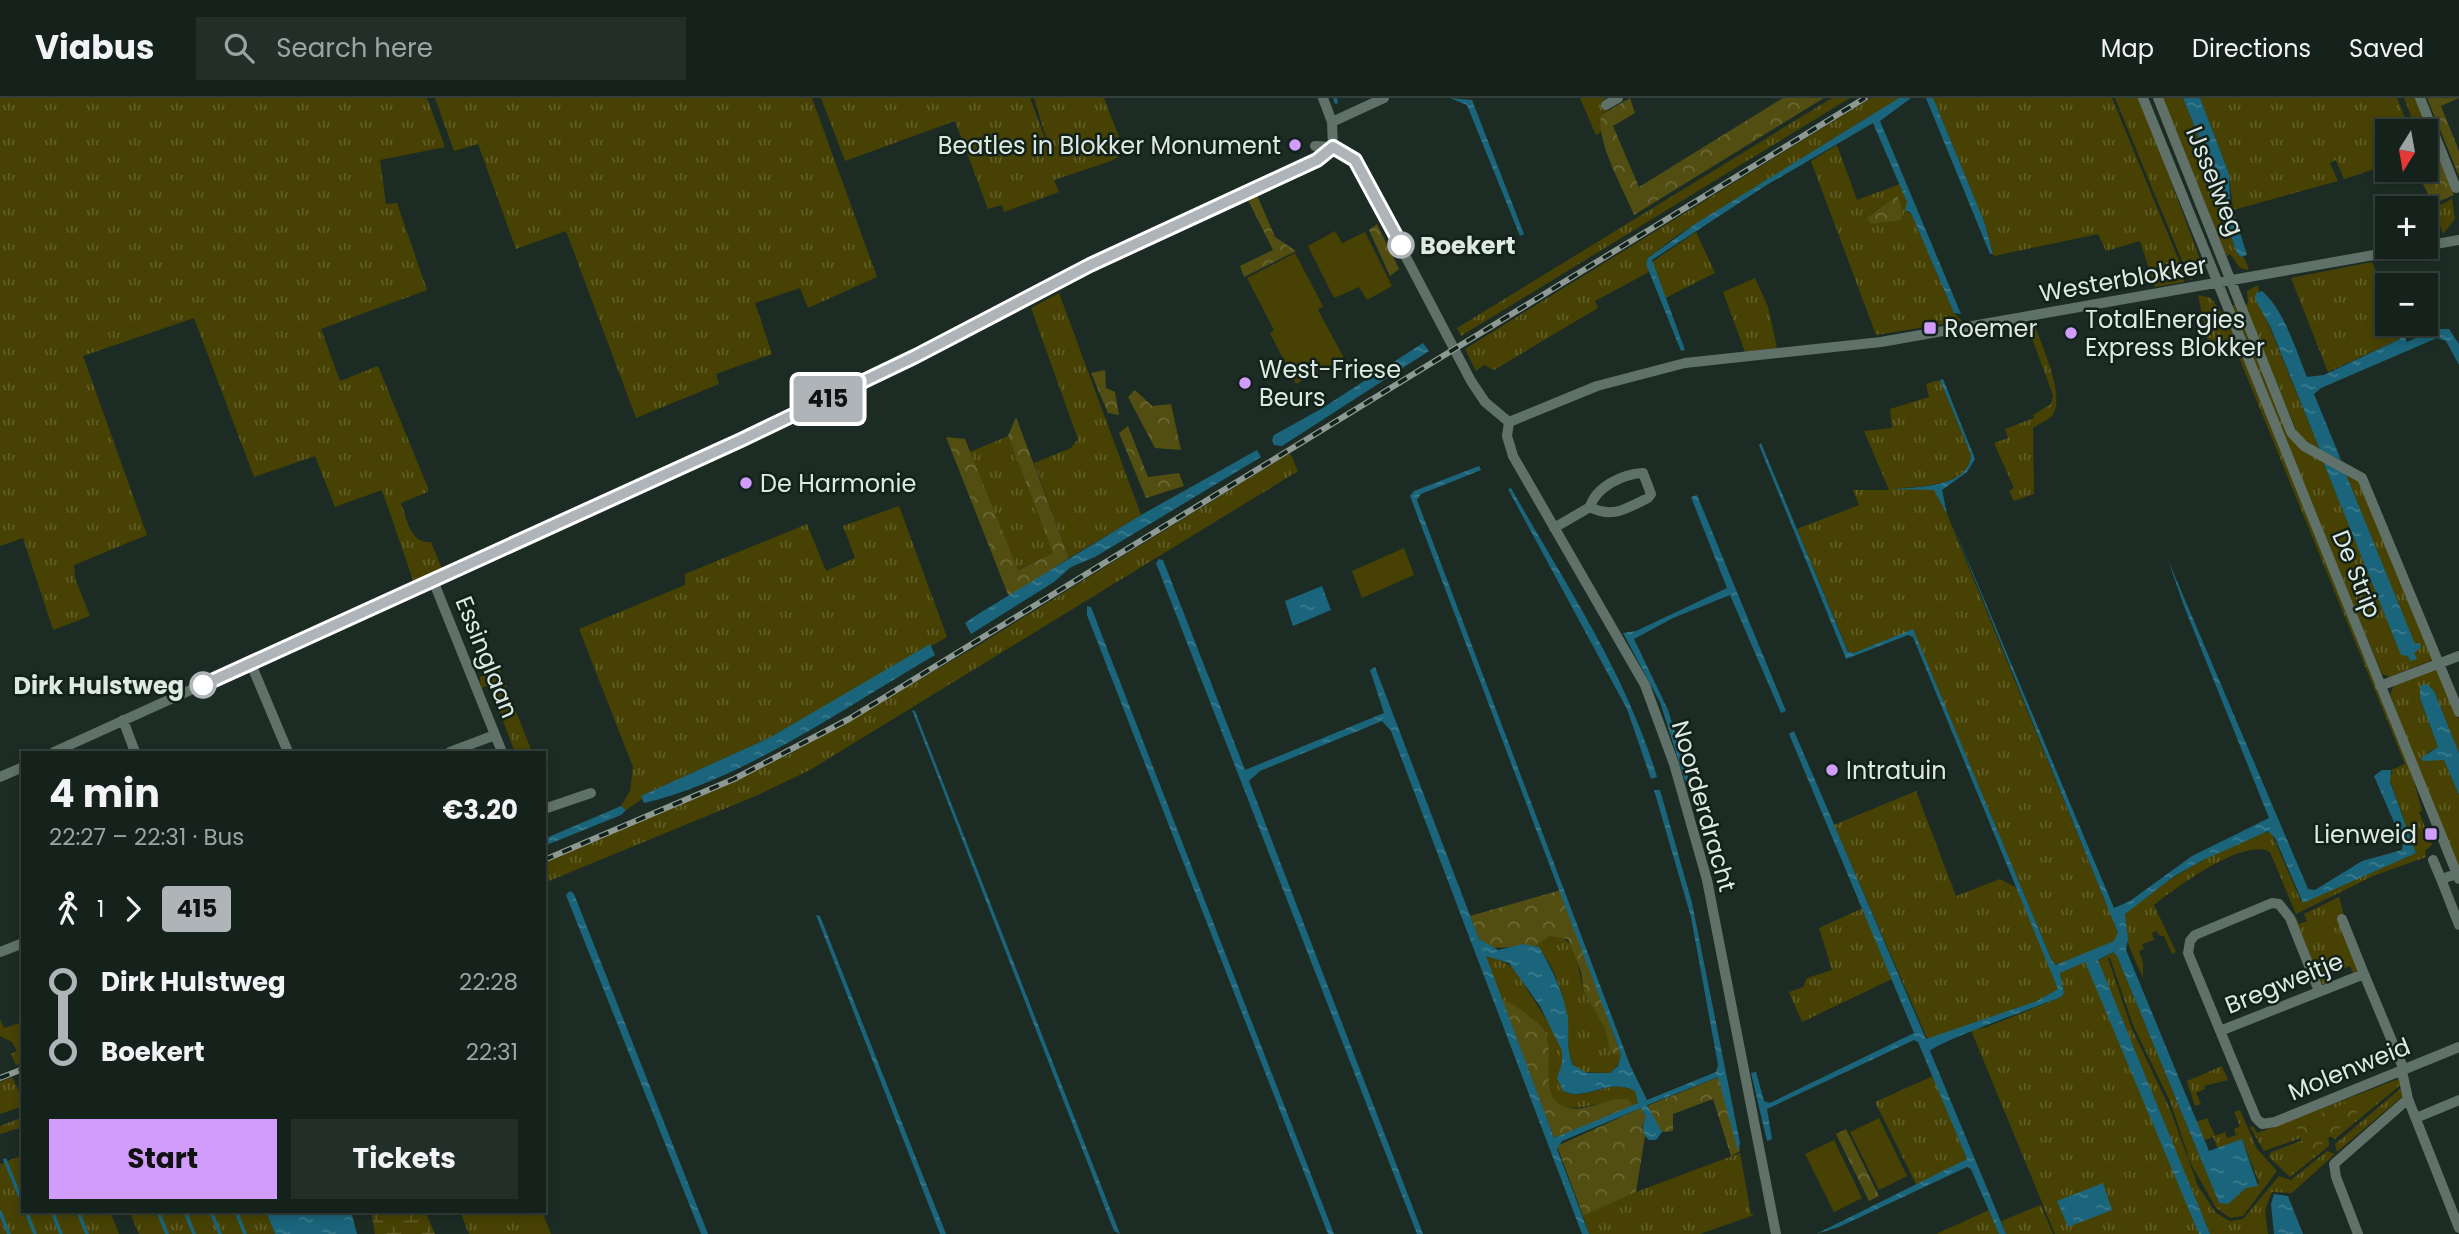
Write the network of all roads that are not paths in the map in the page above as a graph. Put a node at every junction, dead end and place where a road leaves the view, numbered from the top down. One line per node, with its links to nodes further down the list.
1 (1324, 98): 8 (street)
2 (1384, 98): 8 (street)
3 (1618, 98): 7 (street)
4 (2143, 98): 14 (street, IJsselweg)
5 (2158, 98): 13 (street, IJsselweg)
6 (2420, 98): 11 (street)
7 (1606, 105)
8 (1332, 122): 10 (street)
9 (1315, 146): 10 (street)
10 (1333, 147): 15 (street); 18 (street)
11 (2456, 188)
12 (2459, 240): 13 (street, Westerblokker)
13 (2232, 281): 14 (street, Westerblokker); 20 (street, De Strip)
14 (2218, 284): 15 (street, Westerblokker); 22 (street, De Strip)
15 (1509, 422): 17 (street, Noorderdracht)
16 (1590, 507): 16 (street); 17 (street)
17 (1554, 528): 51 (street, Noorderdracht)
18 (432, 578): 21 (street); 25 (street, Essinglaan)
19 (2458, 659): 20 (street)
20 (2439, 663): 22 (street); 23 (street, De Strip)
21 (251, 664): 24 (street); 28 (street)
22 (2380, 686): 36 (street, De Strip)
23 (2459, 712)
24 (123, 720): 26 (street); 27 (street)
25 (495, 735): 29 (street); 30 (street, Essinglaan)
26 (56, 751)
27 (135, 751)
28 (288, 751)
29 (453, 751)
30 (502, 751)
31 (21, 768): 32 (street)
32 (0, 778)
33 (591, 793): 34 (street)
34 (546, 808)
35 (2433, 860): 37 (street)
36 (2458, 876): 37 (street)
37 (2441, 879): 39 (street)
38 (2342, 919): 42 (street, Bregweitje)
39 (2459, 925)
40 (21, 944): 41 (street)
41 (0, 952)
42 (2364, 974): 43 (street, Bregweitje); 46 (street, Bregweitje)
43 (2319, 991): 44 (street, Bregweitje); 44 (street)
44 (2220, 1031): 46 (street, Molenweid)
45 (2459, 1047): 46 (street, Molenweid)
46 (2403, 1070): 47 (street, Bregweitje)
47 (2408, 1099): 49 (street, Bregweitje); 52 (street)
48 (2459, 1100): 49 (street)
49 (2416, 1118): 50 (street, Bregweitje)
50 (2459, 1228)
51 (1776, 1234)
52 (2358, 1234)

